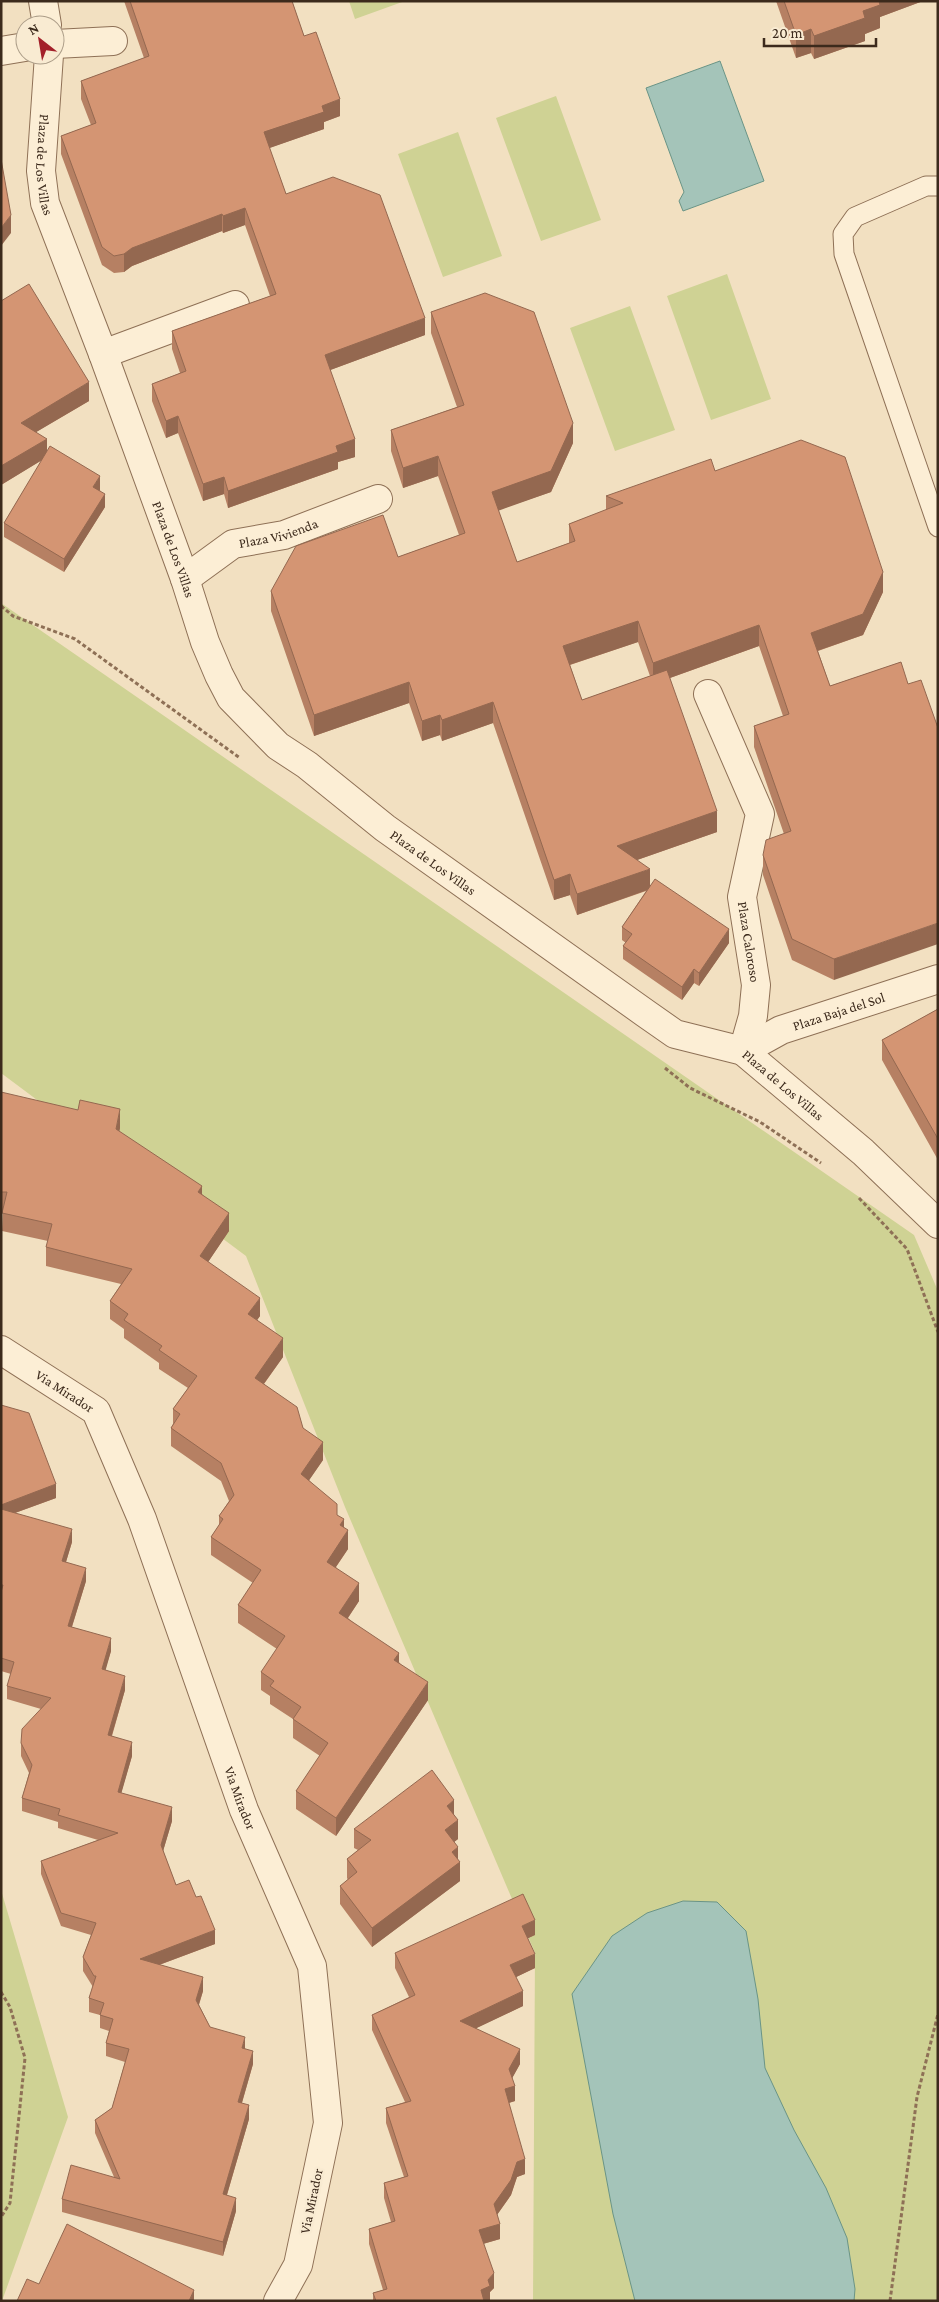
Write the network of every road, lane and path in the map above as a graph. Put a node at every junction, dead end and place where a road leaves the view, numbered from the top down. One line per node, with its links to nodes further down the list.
1 (43, 1): 2 (street)
2 (45, 15)
3 (113, 42): 4 (street)
4 (65, 44)
5 (15, 49): 6 (street)
6 (1, 51)
7 (48, 65): 10 (street, Plaza de Los Villas)
8 (938, 186): 12 (lane)
9 (235, 305): 10 (street)
10 (103, 354): 13 (street, Plaza de Los Villas)
11 (378, 499): 13 (street, Plaza Vivienda)
12 (938, 527)
13 (185, 579): 16 (street, Plaza de Los Villas)
14 (708, 694): 16 (street, Plaza Caloroso)
15 (938, 979): 16 (street, Plaza Baja del Sol)
16 (742, 1051): 17 (street, Plaza de Los Villas)
17 (938, 1224)
18 (1, 1350): 22 (street, Via Mirador)
19 (1, 1992): 21 (path)
20 (938, 2014): 23 (path)
21 (1, 2217)
22 (278, 2301)
23 (890, 2301)

